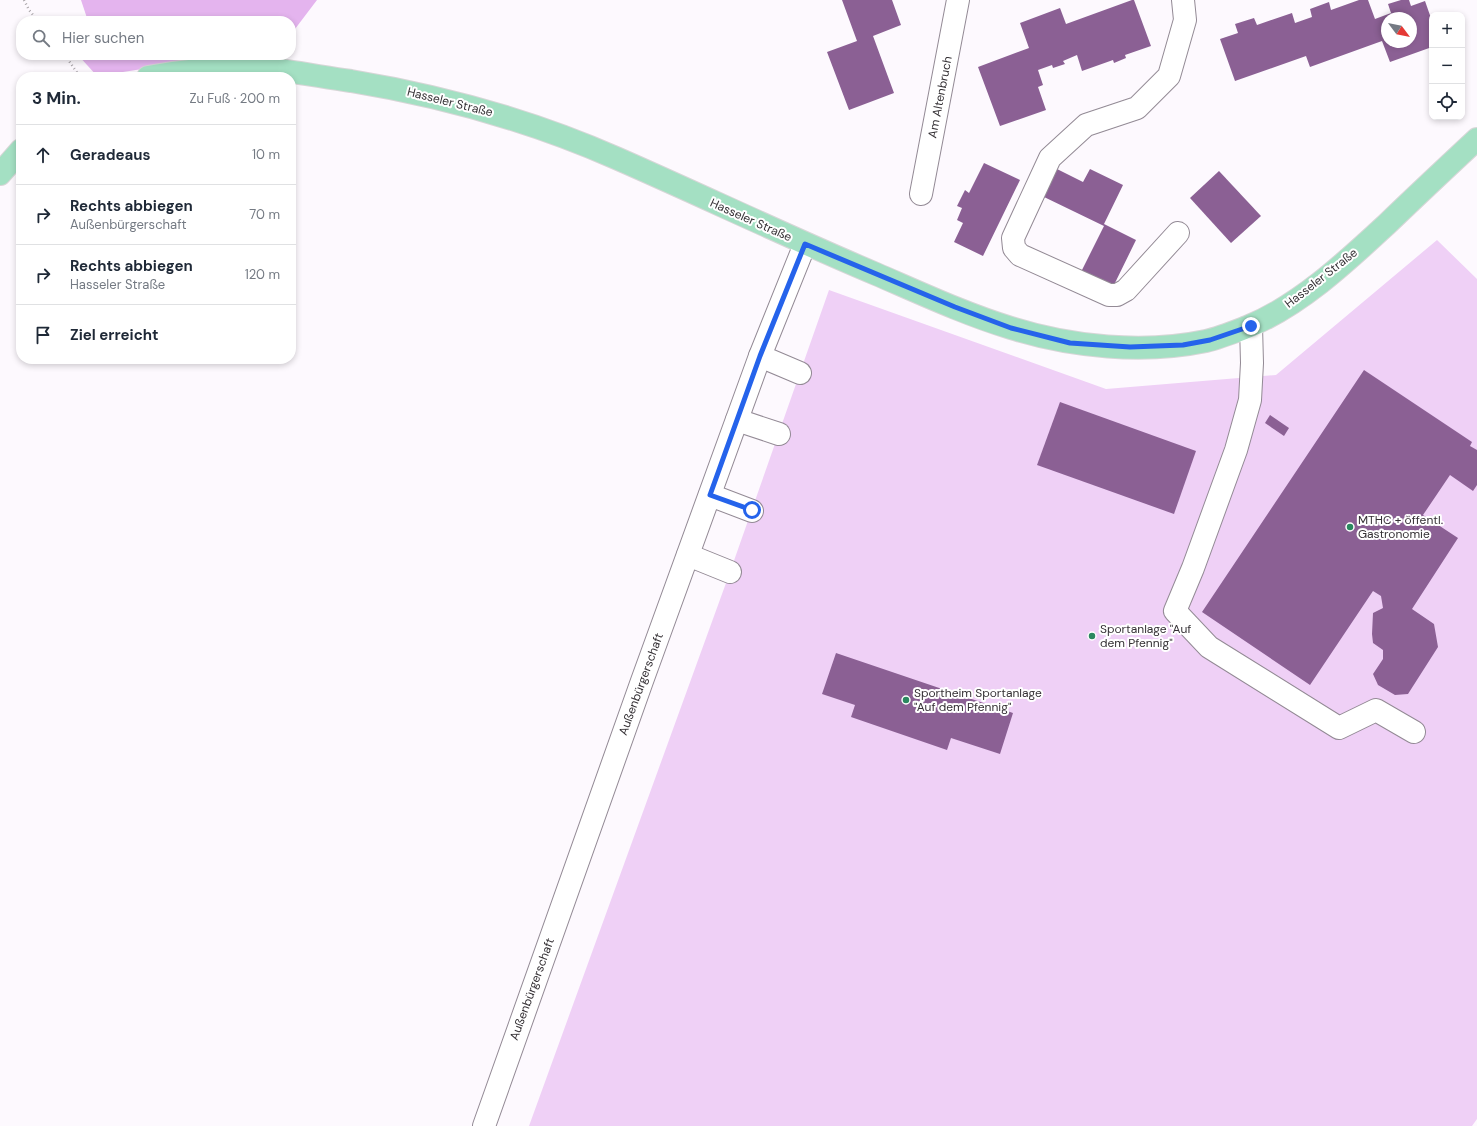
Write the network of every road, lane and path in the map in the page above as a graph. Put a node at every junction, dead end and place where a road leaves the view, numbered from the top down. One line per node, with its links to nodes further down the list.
1 (24, 0): 4 (path)
2 (958, 0): 13 (street, Am Altenbruch)
3 (1183, 0): 14 (street)
4 (34, 16)
5 (68, 60): 6 (path)
6 (77, 72)
7 (175, 72): 8 (main road, Hasseler Straße)
8 (296, 72)
9 (296, 72): 15 (main road, Hasseler Straße)
10 (1477, 139): 16 (main road, Hasseler Straße)
11 (16, 156): 12 (main road)
12 (0, 174)
13 (921, 194)
14 (1178, 233)
15 (805, 244): 16 (main road, Hasseler Straße); 17 (street, Außenbürgerschaft)
16 (1251, 326): 25 (street)
17 (760, 356): 18 (street); 19 (street, Außenbürgerschaft)
18 (800, 373)
19 (737, 420): 20 (street); 21 (street, Außenbürgerschaft)
20 (778, 434)
21 (710, 495): 22 (street); 23 (street, Außenbürgerschaft)
22 (752, 510)
23 (688, 555): 24 (street); 26 (street, Außenbürgerschaft)
24 (730, 572)
25 (1414, 732)
26 (484, 1126)

